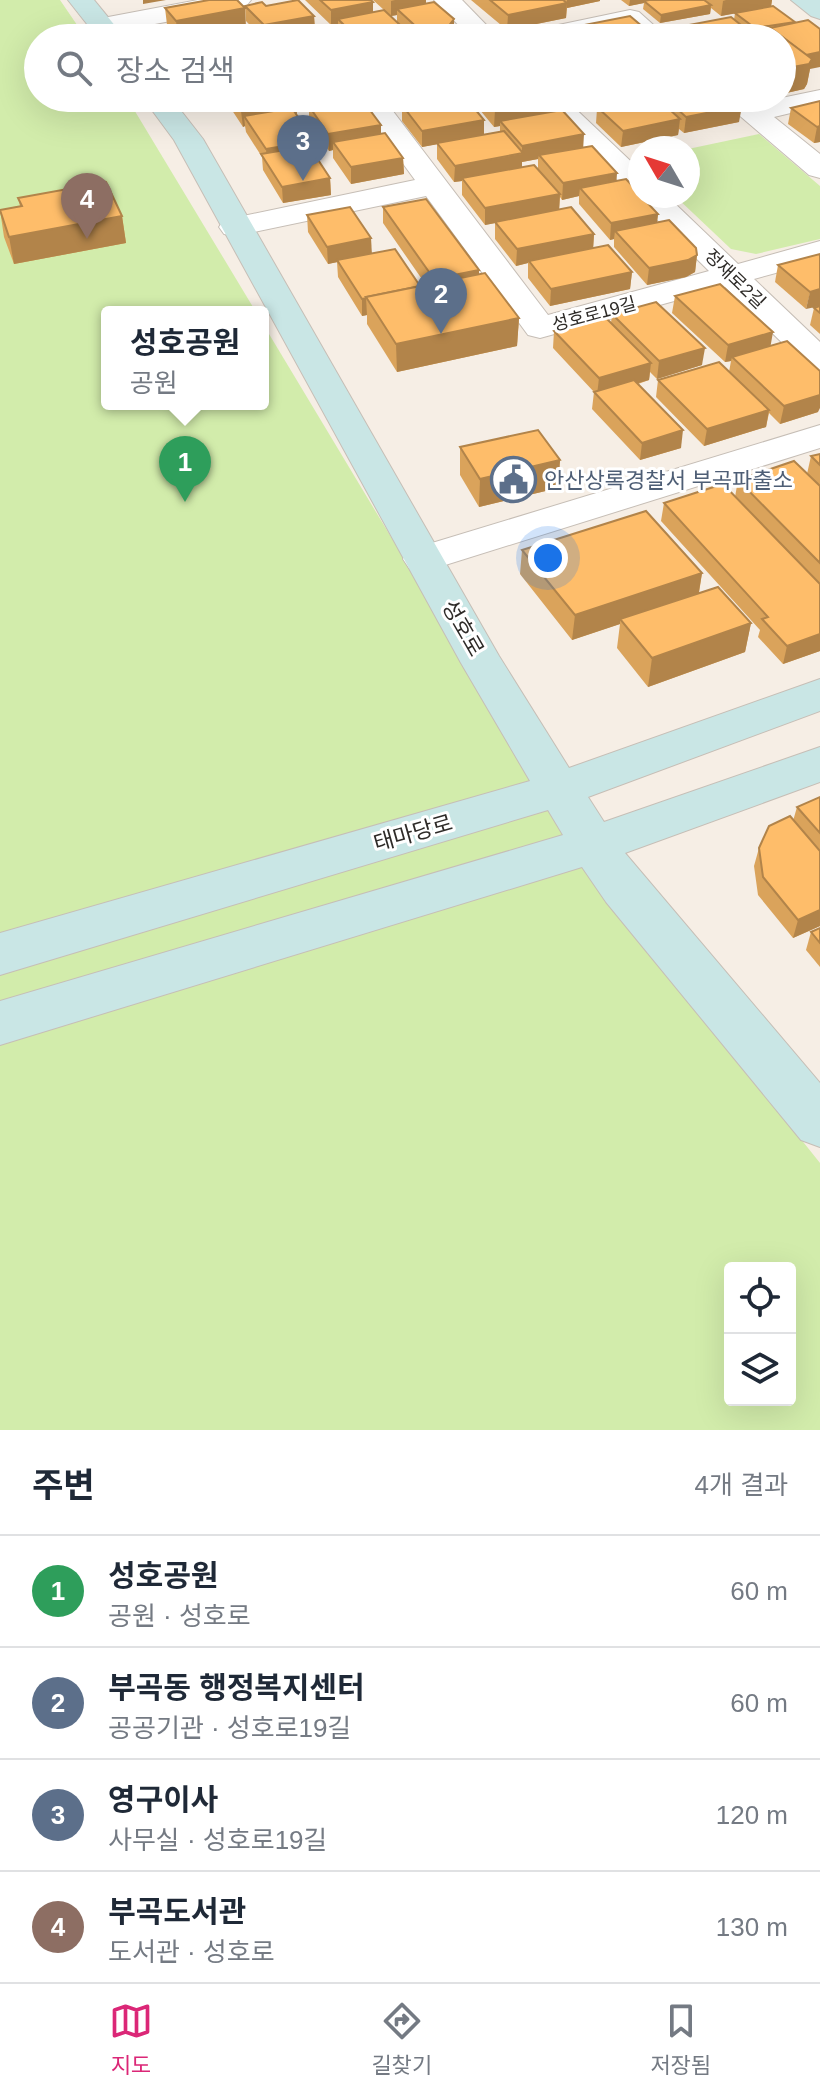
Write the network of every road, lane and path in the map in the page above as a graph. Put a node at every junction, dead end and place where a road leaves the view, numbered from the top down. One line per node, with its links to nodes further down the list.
1 (81, 0): 6 (street)
2 (238, 0): 7 (street)
3 (447, 0): 8 (street)
4 (804, 0): 5 (street)
5 (820, 11)
6 (100, 24)
7 (140, 24)
8 (472, 24)
9 (601, 24): 10 (street)
10 (638, 24)
11 (820, 98): 12 (street)
12 (796, 100)
13 (168, 112): 21 (street, 성호로)
14 (380, 112): 19 (street, 성호로19길)
15 (562, 112): 18 (street)
16 (751, 112): 17 (street)
17 (820, 169)
18 (628, 175)
19 (435, 185): 21 (street); 23 (street, 성호로19길)
20 (661, 208): 23 (street, 정재로2길)
21 (235, 227): 26 (street, 성호로)
22 (820, 251): 23 (street, 성호로19길)
23 (733, 277): 24 (street, 정재로2길)
24 (820, 361)
25 (820, 436): 26 (street)
26 (423, 559): 29 (street, 성호로)
27 (820, 694): 29 (street, 태마당로)
28 (820, 764): 30 (street)
29 (558, 790): 30 (street, 성호로); 31 (street, 태마당로)
30 (593, 845): 32 (street); 33 (street, 성호로)
31 (0, 954)
32 (0, 1023)
33 (820, 1123)

